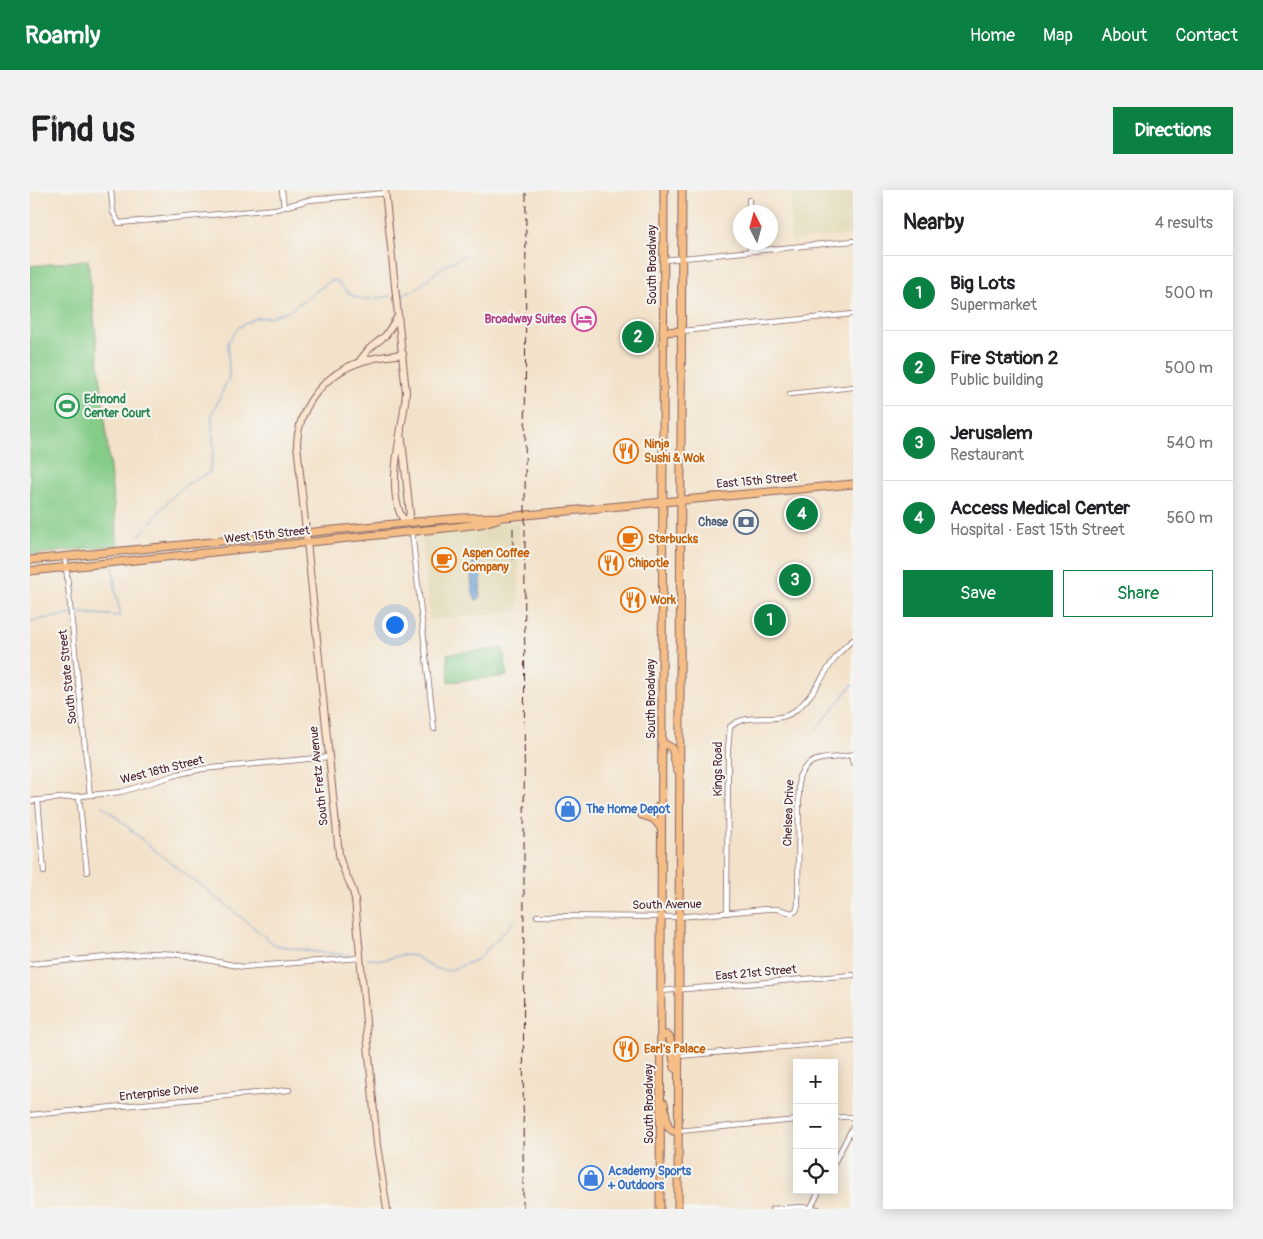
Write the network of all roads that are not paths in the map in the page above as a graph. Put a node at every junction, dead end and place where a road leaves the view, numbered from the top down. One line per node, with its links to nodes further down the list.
1 (111, 190): 8 (street)
2 (282, 190): 8 (street)
3 (664, 190): 12 (main road, South Broadway)
4 (682, 190): 11 (main road)
5 (386, 191): 8 (street); 14 (street)
6 (749, 200): 7 (street)
7 (749, 205)
8 (284, 207)
9 (853, 241): 10 (street)
10 (751, 251): 11 (street)
11 (682, 258): 12 (street); 15 (main road)
12 (664, 260): 16 (main road, South Broadway)
13 (853, 314): 15 (street)
14 (398, 315): 17 (street); 18 (street, South Fretz Avenue)
15 (682, 331): 16 (main road); 23 (main road)
16 (664, 332): 24 (main road, South Broadway)
17 (402, 354): 18 (street, South Fretz Avenue); 21 (street)
18 (358, 363): 27 (street, South Fretz Avenue)
19 (853, 387): 20 (street)
20 (790, 394)
21 (400, 431): 26 (street); 26 (street)
22 (853, 484): 23 (main road, East 15th Street)
23 (680, 500): 24 (main road, East 15th Street); 40 (main road)
24 (663, 501): 25 (main road, West 15th Street); 36 (main road, South Broadway)
25 (505, 517): 26 (main road, West 15th Street); 28 (main road, West 15th Street)
26 (406, 523): 27 (main road, West 15th Street); 28 (main road)
27 (306, 532): 29 (street, South Fretz Avenue); 30 (main road, West 15th Street)
28 (412, 532): 29 (main road, West 15th Street); 35 (street)
29 (306, 542): 32 (main road, West 15th Street); 38 (street, South Fretz Avenue)
30 (65, 557): 31 (main road, West 15th Street); 32 (street, South State Street)
31 (30, 560)
32 (66, 568): 33 (main road, West 15th Street); 41 (street, South State Street)
33 (30, 571)
34 (853, 640): 50 (street, Kings Road)
35 (434, 729)
36 (662, 742): 40 (main road); 45 (main road, South Broadway)
37 (852, 755): 39 (street); 49 (street, Chelsea Drive)
38 (328, 756): 41 (street, West 18th Street); 54 (street, South Fretz Avenue)
39 (853, 763)
40 (679, 780): 53 (main road)
41 (90, 795): 42 (street, West 18th Street)
42 (79, 796): 43 (street, West 18th Street); 48 (street)
43 (38, 800): 44 (street, West 18th Street); 47 (street)
44 (30, 801)
45 (662, 804): 46 (main road, South Broadway); 46 (main road)
46 (662, 829): 52 (main road, South Broadway)
47 (44, 872)
48 (88, 872)
49 (796, 911): 50 (street, South Avenue)
50 (727, 913): 53 (street, South Avenue)
51 (538, 916): 52 (street, South Avenue)
52 (661, 916): 53 (street, South Avenue); 58 (main road, South Broadway)
53 (678, 917): 57 (main road)
54 (360, 958): 55 (street); 74 (street, South Fretz Avenue)
55 (30, 964)
56 (853, 975): 57 (street, East 21st Street)
57 (678, 990): 58 (street, East 21st Street); 61 (main road)
58 (660, 991): 59 (main road, South Broadway)
59 (661, 1035): 62 (main road); 64 (main road, South Broadway)
60 (853, 1040): 61 (street)
61 (678, 1056): 62 (main road)
62 (678, 1085): 70 (main road)
63 (289, 1090): 65 (street, Enterprise Drive)
64 (661, 1090): 70 (main road); 75 (main road, South Broadway)
65 (30, 1115)
66 (838, 1117): 67 (street)
67 (853, 1117)
68 (793, 1120): 70 (street)
69 (853, 1127): 71 (street)
70 (678, 1131): 76 (main road)
71 (838, 1155)
72 (818, 1194): 73 (street)
73 (811, 1208): 77 (street); 78 (street)
74 (387, 1209)
75 (660, 1209)
76 (678, 1209)
77 (772, 1209)
78 (818, 1209)

